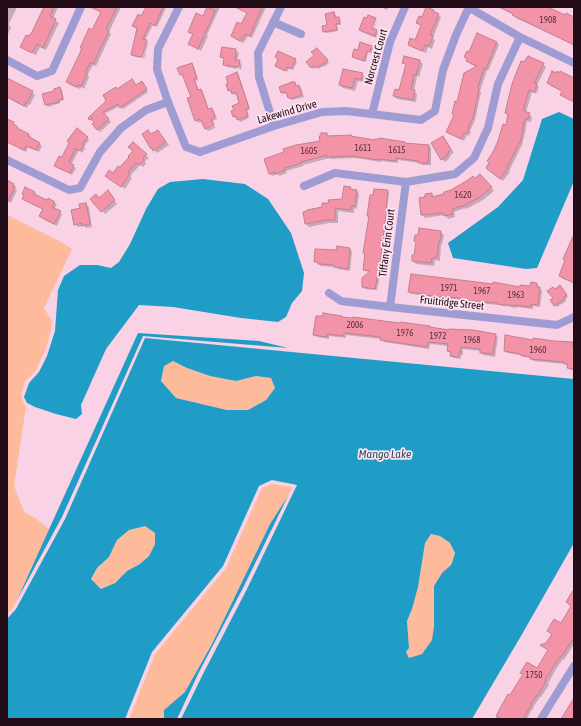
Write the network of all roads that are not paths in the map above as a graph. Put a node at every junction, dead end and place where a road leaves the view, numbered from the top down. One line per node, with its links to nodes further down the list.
1 (81, 7): 9 (street)
2 (179, 7): 11 (street, Lakewind Drive)
3 (281, 7): 6 (street)
4 (405, 7): 12 (street, Norcrest Court)
5 (468, 7): 8 (street); 12 (street, Lakewind Drive)
6 (274, 22): 7 (street); 13 (street)
7 (301, 34)
8 (520, 37): 10 (street); 15 (street)
9 (7, 60)
10 (574, 63)
11 (168, 102): 13 (street, Lakewind Drive); 14 (street)
12 (372, 114): 13 (street, Lakewind Drive)
13 (274, 126)
14 (7, 160)
15 (406, 182): 16 (street); 18 (street, Tiffany Erin Court)
16 (304, 186)
17 (329, 293): 18 (street, Fruitridge Street)
18 (390, 307): 19 (street, Fruitridge Street)
19 (574, 317)
20 (574, 666): 21 (street)
21 (541, 719)

